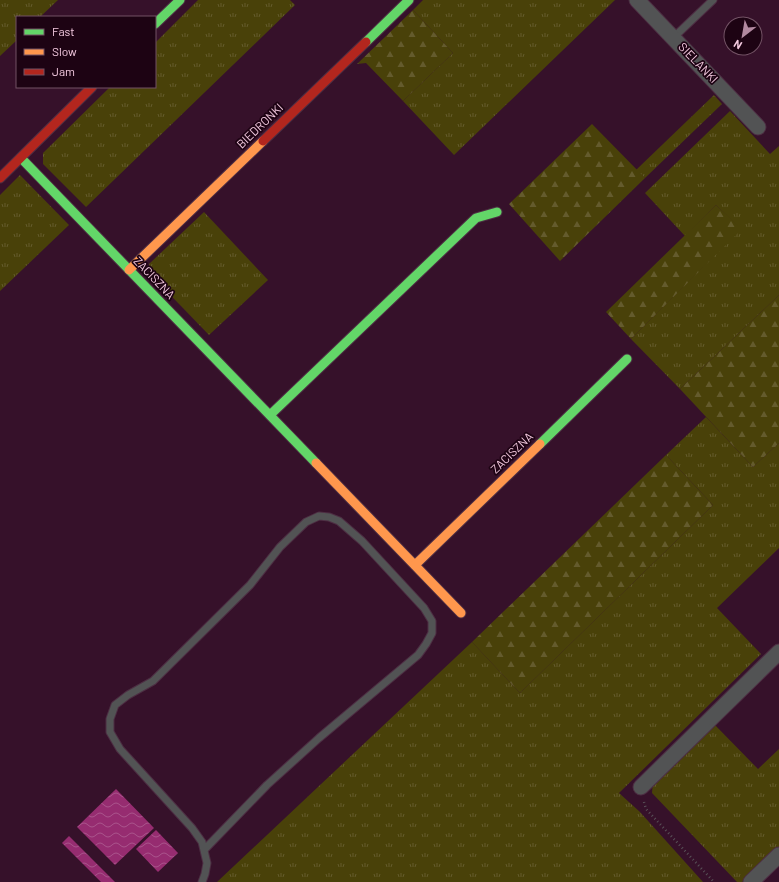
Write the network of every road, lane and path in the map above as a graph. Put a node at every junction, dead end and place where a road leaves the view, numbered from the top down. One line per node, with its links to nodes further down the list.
1 (180, 0): 5 (street)
2 (409, 0): 12 (street, BIEDRONKI)
3 (637, 0): 6 (street, SIELANKI)
4 (713, 0): 6 (lane)
5 (156, 23)
6 (673, 38): 8 (street, SIELANKI)
7 (91, 88): 9 (street)
8 (758, 127)
9 (20, 158): 10 (street); 12 (street, ZACISZNA)
10 (0, 178)
11 (497, 212): 14 (street)
12 (129, 270): 14 (street, ZACISZNA)
13 (627, 359): 15 (street, ZACISZNA)
14 (270, 415): 15 (street, ZACISZNA)
15 (415, 564): 16 (street, ZACISZNA)
16 (461, 612)
17 (779, 652): 18 (street)
18 (641, 787): 22 (path)
19 (204, 850): 19 (lane); 21 (lane)
20 (779, 855): 23 (street)
21 (202, 882)
22 (714, 882)
23 (751, 882)

